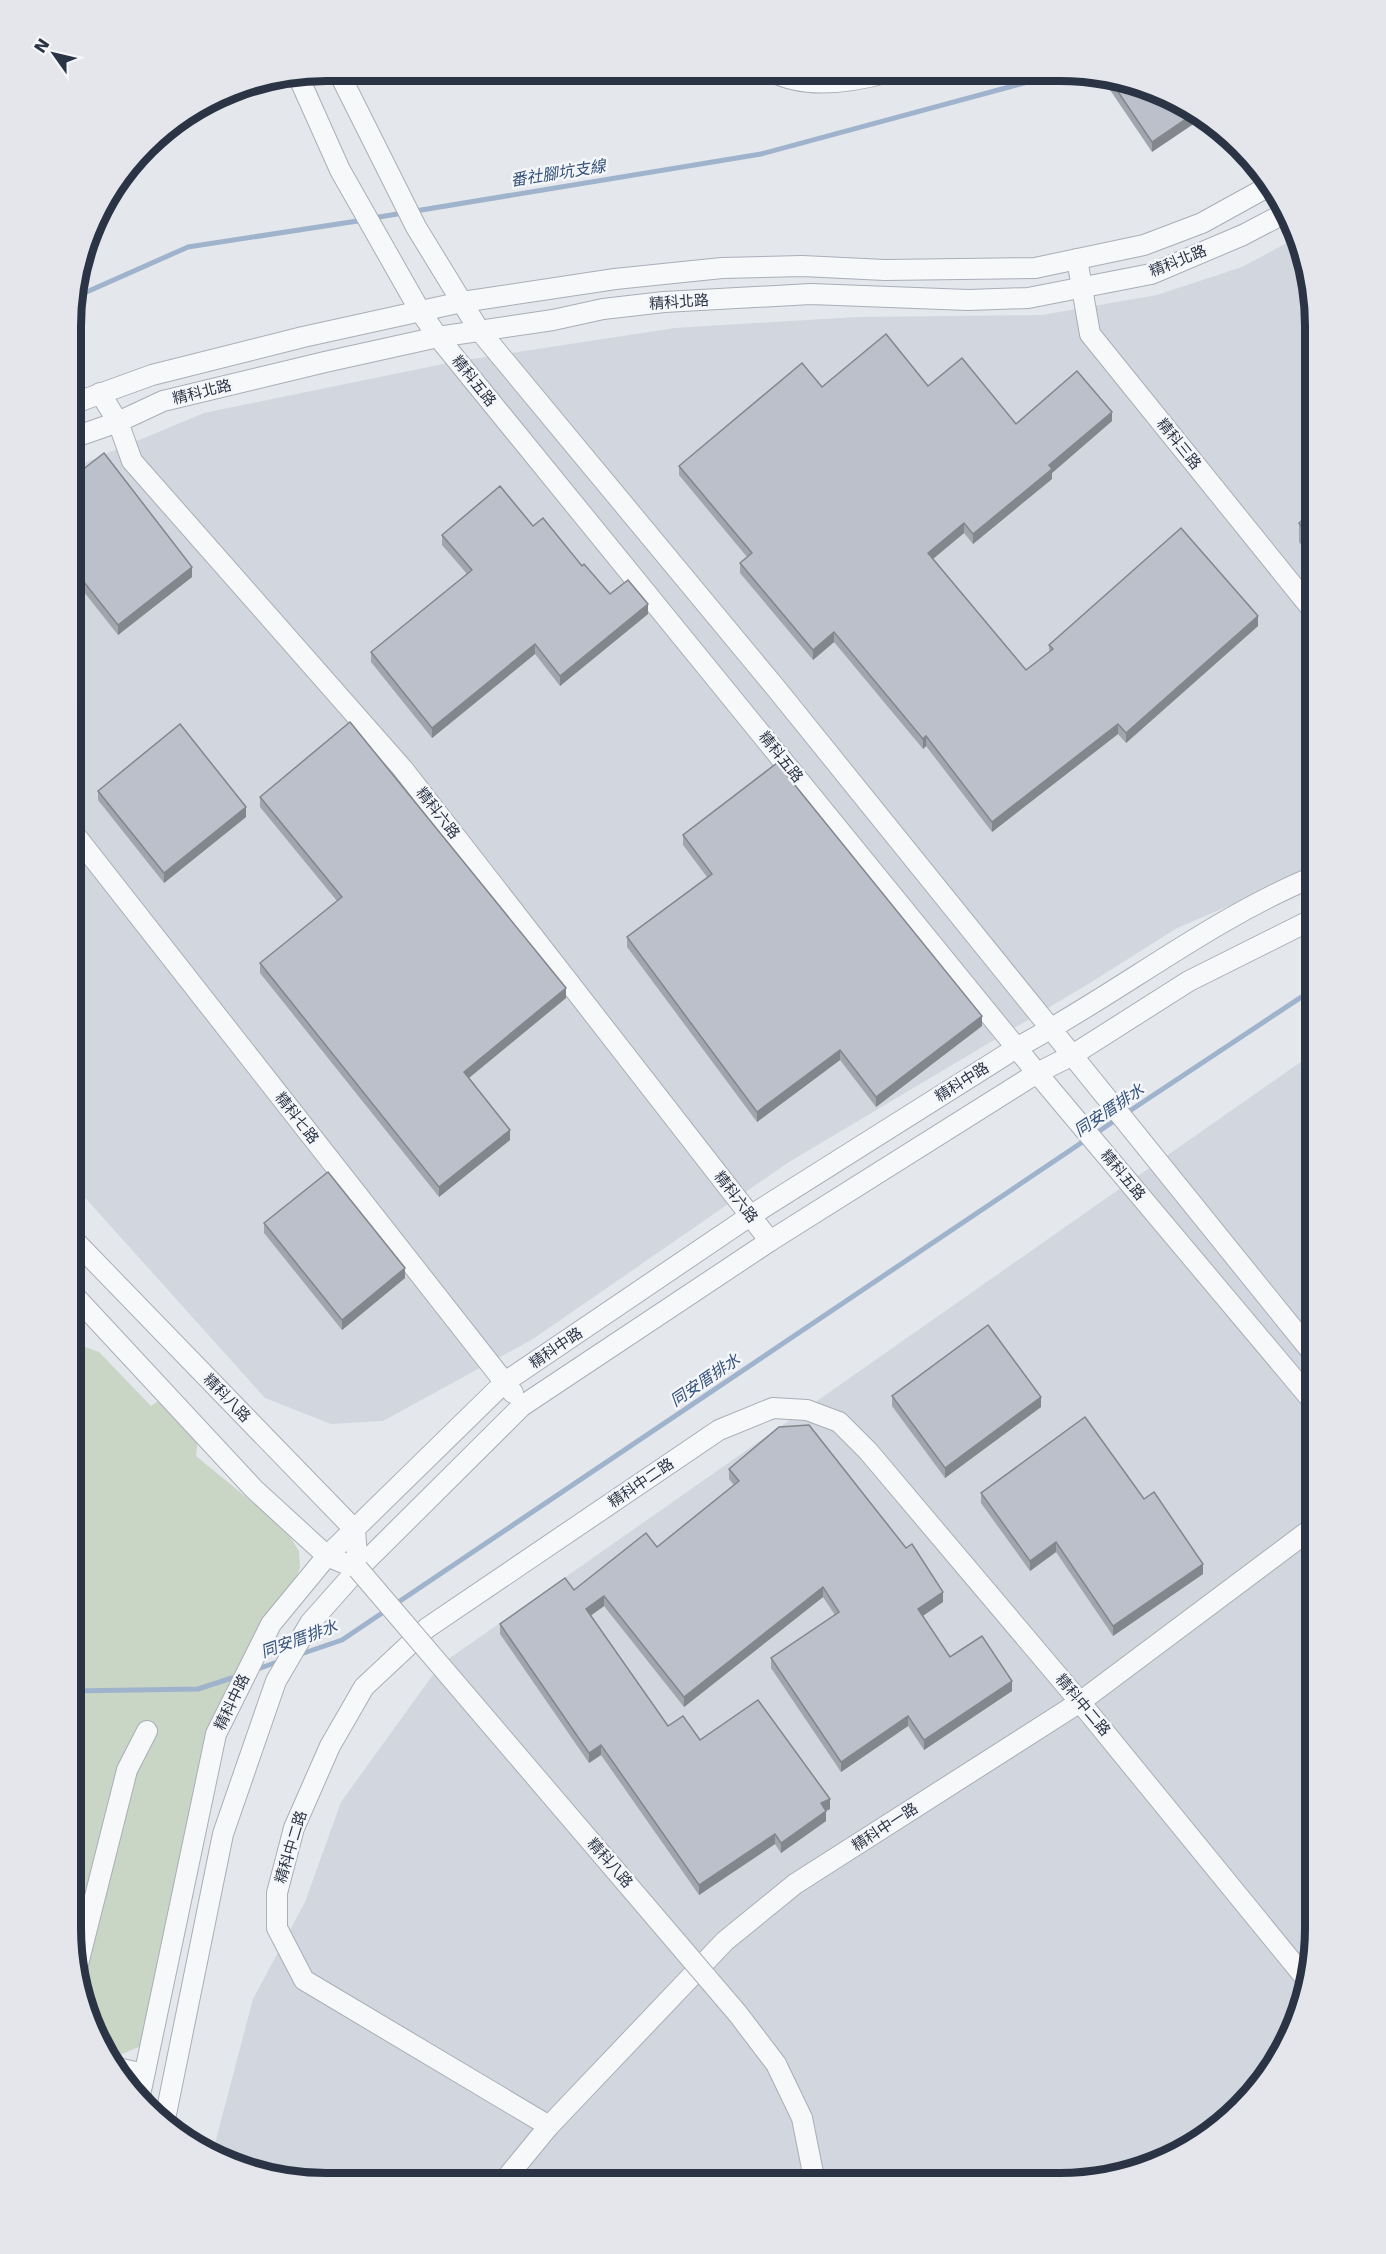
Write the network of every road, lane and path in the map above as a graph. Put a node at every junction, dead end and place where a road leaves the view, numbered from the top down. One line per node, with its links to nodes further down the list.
1 (343, 81): 9 (street)
2 (805, 81): 3 (street)
3 (839, 81)
4 (301, 83): 10 (street, 精科五路)
5 (1263, 189): 7 (street, 精科北路)
6 (1279, 217): 8 (street, 精科北路)
7 (1077, 259): 8 (street, 精科三路); 9 (street, 精科北路)
8 (1080, 288): 11 (street, 精科北路); 17 (street, 精科三路)
9 (462, 302): 10 (street, 精科北路); 11 (street)
10 (420, 311): 12 (street, 精科五路); 13 (street, 精科北路)
11 (478, 330): 12 (street, 精科北路); 21 (street)
12 (438, 337): 15 (street, 精科北路); 22 (street, 精科五路)
13 (100, 393): 14 (street, 精科北路); 15 (street, 精科六路)
14 (81, 400)
15 (118, 422): 16 (street, 精科北路); 25 (street, 精科六路)
16 (81, 435)
17 (1305, 601)
18 (81, 842): 30 (street, 精科七路)
19 (1305, 880): 21 (street, 精科中路)
20 (1305, 923): 23 (street, 精科中路)
21 (1052, 1029): 22 (street, 精科中路); 23 (street)
22 (1018, 1047): 24 (street, 精科五路); 25 (street, 精科中路)
23 (1071, 1056): 24 (street, 精科中路); 29 (street)
24 (1037, 1073): 26 (street, 精科中路); 31 (street, 精科五路)
25 (750, 1215): 26 (street, 精科六路); 30 (street, 精科中路)
26 (770, 1242): 32 (street, 精科中路)
27 (81, 1248): 33 (street, 精科八路)
28 (81, 1303): 35 (street, 精科八路)
29 (1305, 1344)
30 (505, 1382): 32 (street, 精科七路); 33 (street, 精科中路)
31 (1305, 1392)
32 (522, 1406): 36 (street, 精科中路)
33 (355, 1530): 35 (street, 精科中路); 36 (street)
34 (1305, 1533): 37 (street, 精科中一路)
35 (327, 1556): 36 (street, 精科八路); 42 (street, 精科中路)
36 (358, 1569): 44 (street, 精科中路); 47 (street, 精科八路, bridge)
37 (1080, 1702): 40 (street, 精科中二路); 45 (street, 精科中一路); 45 (street, 精科中二路)
38 (147, 1731): 39 (street)
39 (82, 1947)
40 (1301, 1972)
41 (127, 2070): 42 (street)
42 (144, 2074): 43 (street, 精科中路)
43 (141, 2089)
44 (166, 2114)
45 (549, 2126): 46 (street, 精科中一路)
46 (510, 2173)
47 (813, 2173)

